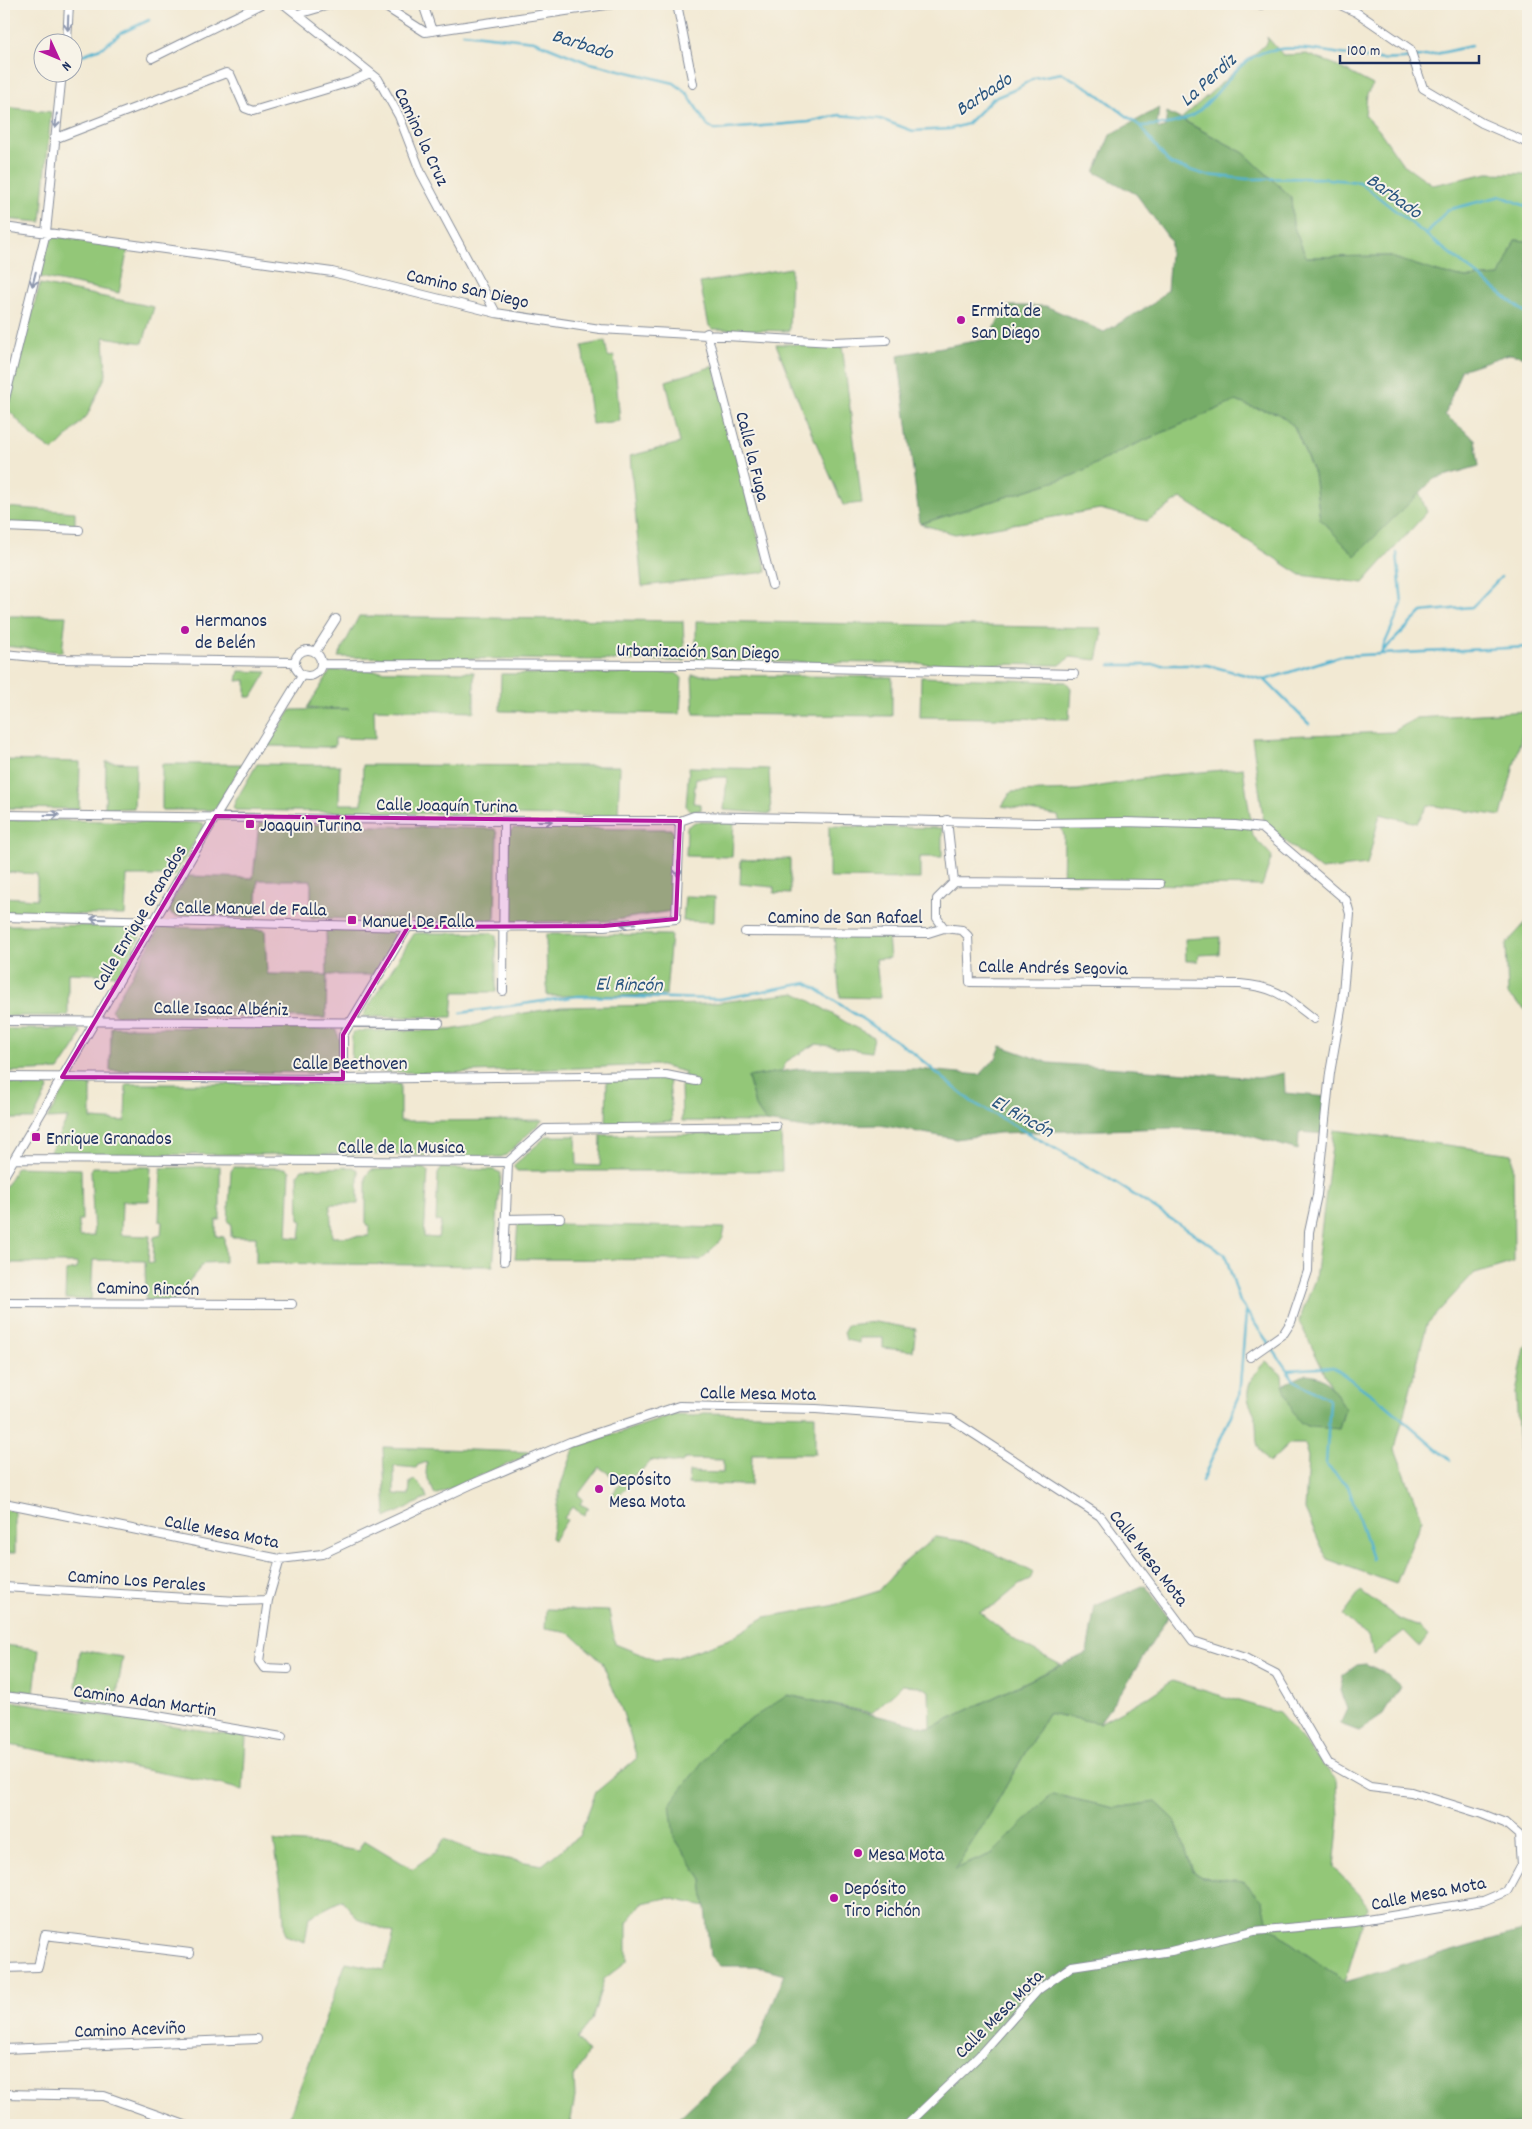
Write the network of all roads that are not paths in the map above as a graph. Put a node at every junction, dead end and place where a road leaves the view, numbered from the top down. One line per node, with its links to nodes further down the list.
1 (69, 4): 12 (street, one-way to 12)
2 (261, 4): 13 (street)
3 (284, 4): 10 (street, Camino la Cruz)
4 (332, 4): 10 (street)
5 (381, 4): 11 (street)
6 (423, 4): 11 (street)
7 (613, 4): 11 (street)
8 (677, 4): 16 (street)
9 (1338, 4): 18 (street)
10 (298, 14): 14 (street, Camino la Cruz)
11 (432, 31)
12 (68, 32)
13 (152, 58)
14 (370, 73): 17 (street); 21 (street, Camino la Cruz)
15 (61, 82): 17 (street, one-way to 17)
16 (693, 84)
17 (54, 139): 20 (street)
18 (1528, 143)
19 (4, 228): 20 (street, Camino San Diego)
20 (46, 232): 21 (street, Camino San Diego); 24 (street, one-way to 24)
21 (496, 314): 22 (street, Camino San Diego)
22 (707, 333): 23 (street, Camino San Diego); 27 (street, Calle la Fuga)
23 (886, 340)
24 (4, 404)
25 (4, 527): 26 (street)
26 (79, 530)
27 (772, 585)
28 (336, 619): 29 (street)
29 (316, 652): 31 (street); 32 (street)
30 (4, 654): 31 (street)
31 (294, 662): 34 (street)
32 (322, 664): 33 (street, Urbanización San Diego); 34 (street)
33 (1074, 674)
34 (302, 675): 36 (street, Calle Enrique Granados)
35 (4, 815): 36 (street, Calle Joaquín Turina, one-way to 36)
36 (216, 816): 38 (street, Calle Joaquín Turina); 43 (street, Calle Enrique Granados)
37 (947, 820): 39 (street, Calle Joaquín Turina); 40 (street); 67 (street, Calle Joaquín Turina)
38 (504, 821): 39 (street, Calle Joaquín Turina, one-way to 39); 45 (street)
39 (680, 821): 45 (street, Calle Manuel de Falla, one-way to 45)
40 (954, 882): 41 (street); 46 (street)
41 (1160, 884)
42 (4, 917): 43 (street, Calle Manuel de Falla, one-way to 42)
43 (155, 921): 44 (street, Calle Manuel de Falla); 51 (street, Calle Enrique Granados)
44 (408, 927): 45 (street, Calle Manuel de Falla); 53 (street)
45 (502, 927): 48 (street)
46 (944, 928): 47 (street, Camino de San Rafael); 49 (street, Calle Andrés Segovia)
47 (745, 932)
48 (503, 991)
49 (1314, 1019)
50 (4, 1021): 51 (street, Calle Isaac Albéniz)
51 (95, 1022): 53 (street, Calle Isaac Albéniz); 55 (street, Calle Enrique Granados)
52 (439, 1023): 53 (street, Calle Isaac Albéniz)
53 (348, 1024): 56 (street)
54 (4, 1077): 55 (street, Calle Beethoven)
55 (62, 1077): 56 (street, Calle Beethoven); 59 (street, Calle Enrique Granados)
56 (343, 1079): 57 (street, Calle Beethoven)
57 (696, 1081)
58 (776, 1126): 60 (street)
59 (14, 1159): 60 (street, Calle de la Musica); 61 (street, Calle Enrique Granados)
60 (508, 1162): 63 (street)
61 (4, 1176)
62 (560, 1218): 63 (street)
63 (505, 1220): 64 (street)
64 (504, 1261)
65 (4, 1302): 66 (street, Camino Rincón)
66 (292, 1304)
67 (1250, 1357)
68 (4, 1504): 69 (street, Calle Mesa Mota)
69 (280, 1559): 71 (street); 81 (street, Calle Mesa Mota)
70 (4, 1587): 71 (street, Camino Los Perales)
71 (268, 1600): 72 (street)
72 (288, 1669)
73 (4, 1696): 74 (street, Camino Adan Martin)
74 (282, 1737)
75 (190, 1953): 76 (street)
76 (4, 1968)
77 (257, 2039): 78 (street, Camino Aceviño)
78 (4, 2049)
79 (4, 2094): 80 (street)
80 (185, 2125)
81 (907, 2125)

